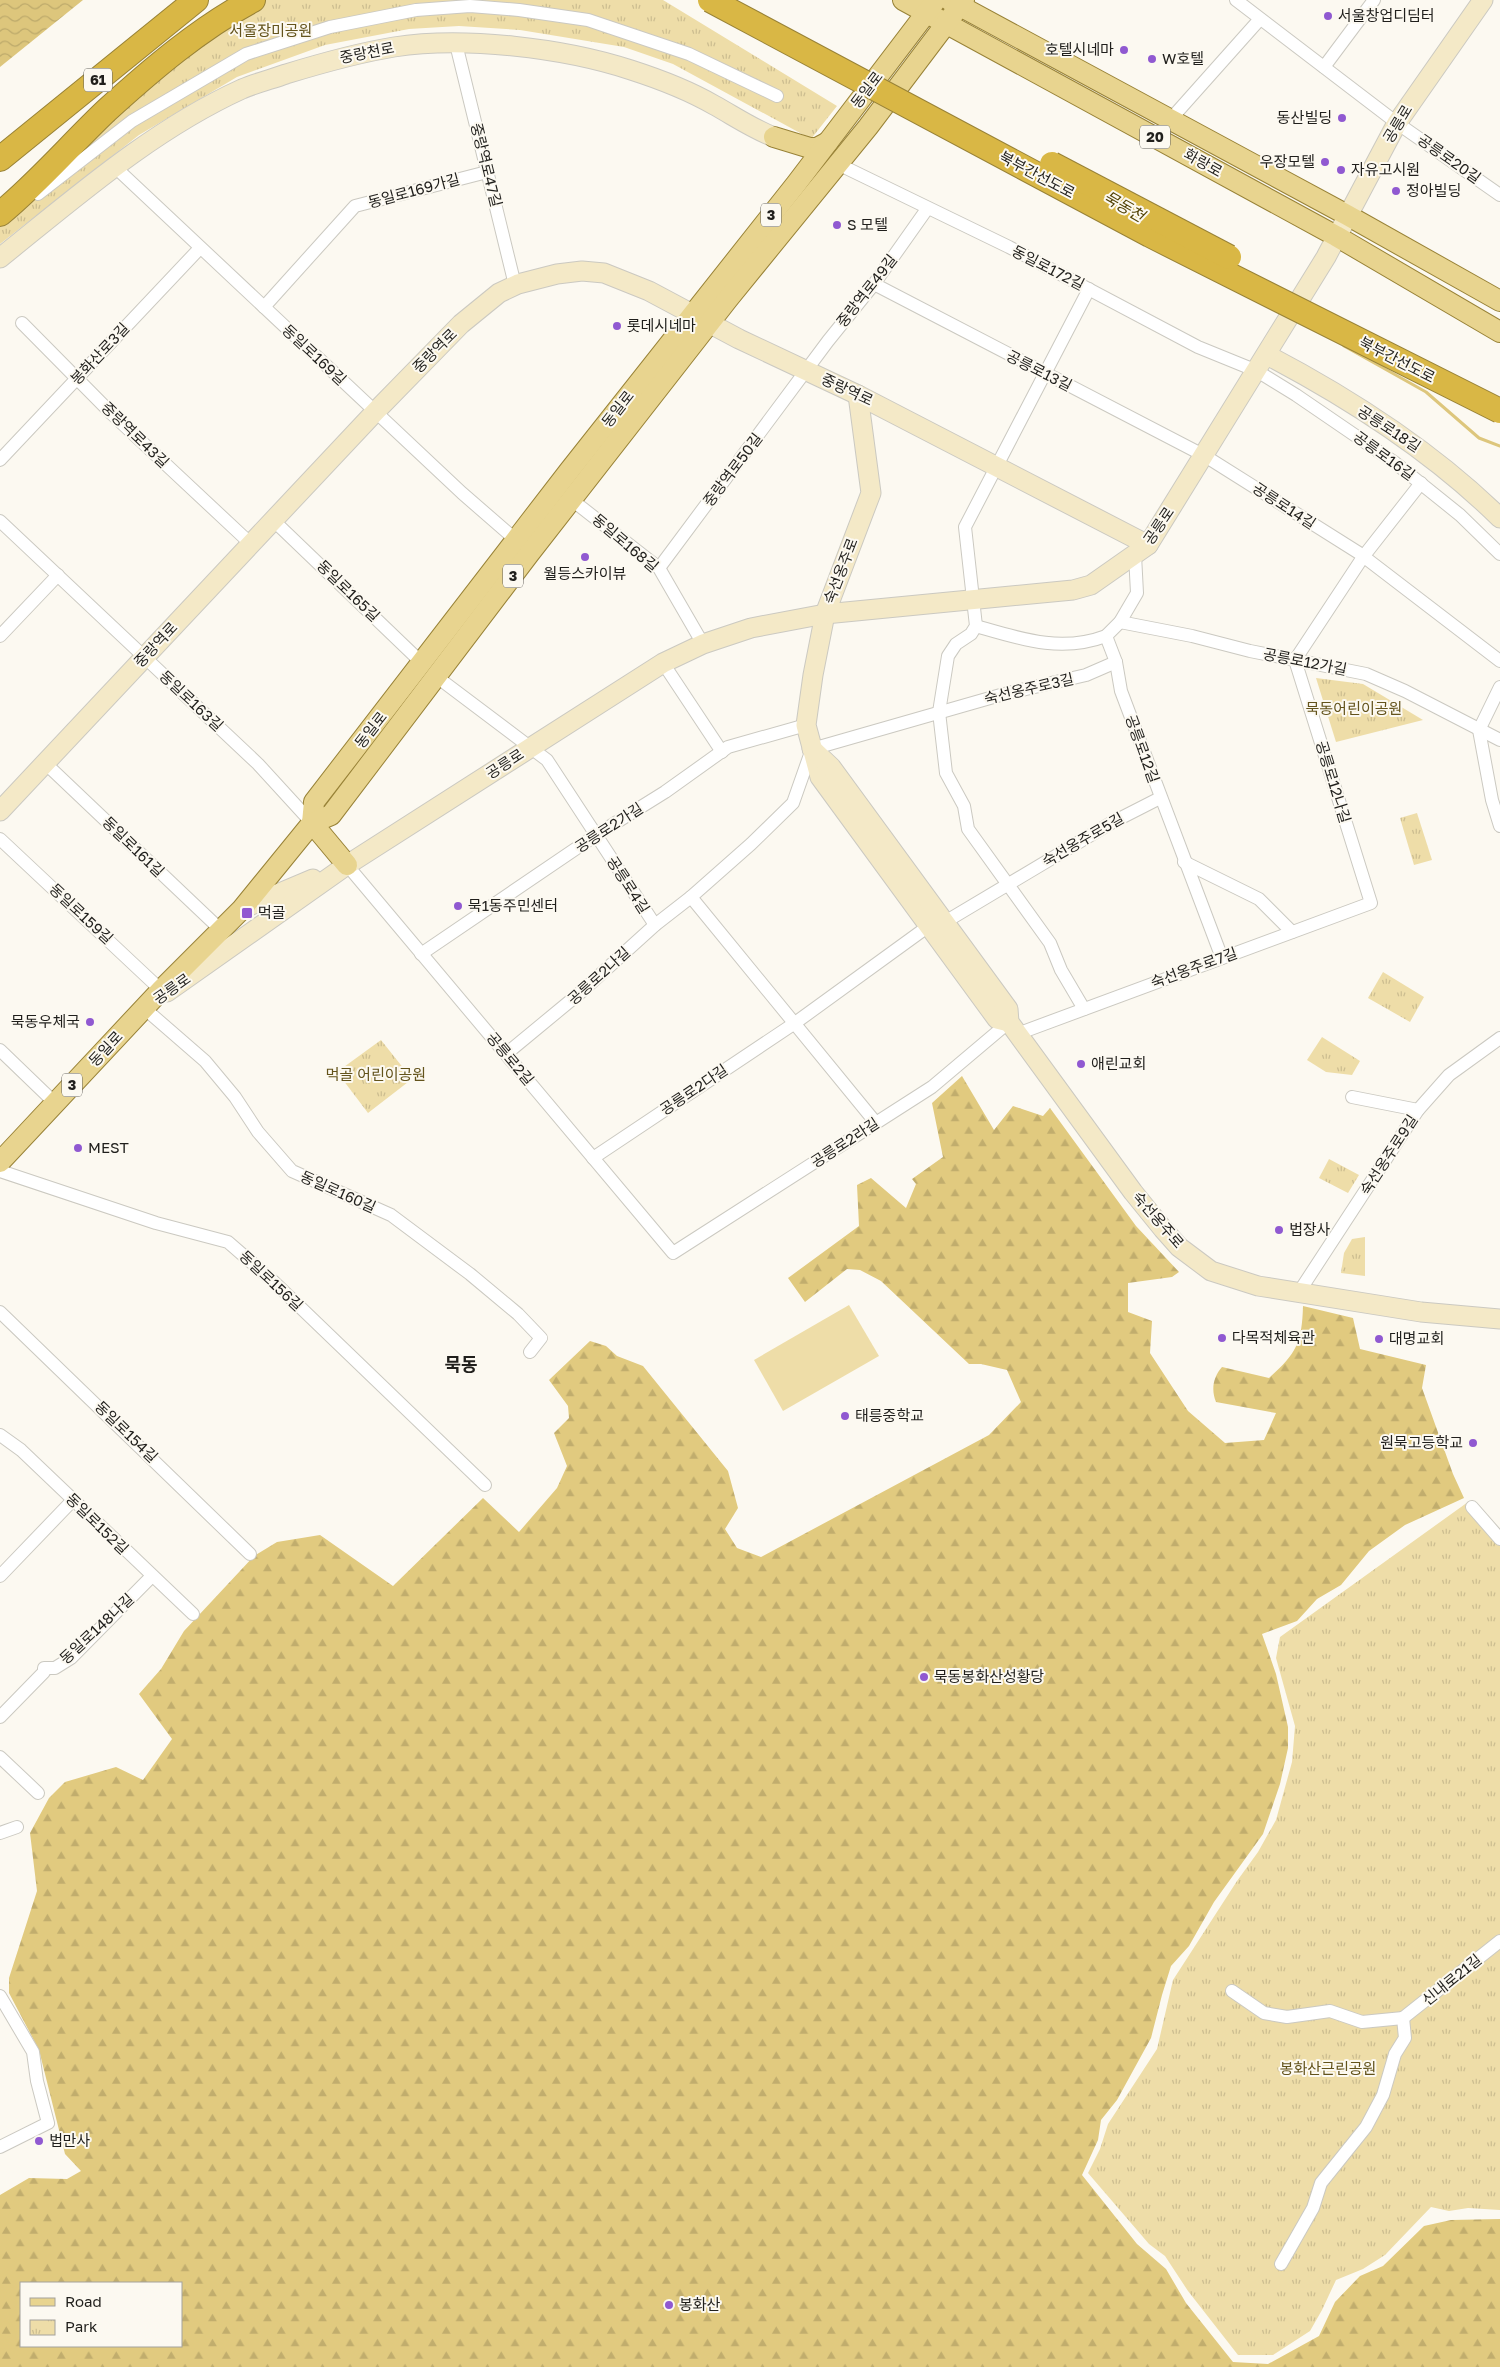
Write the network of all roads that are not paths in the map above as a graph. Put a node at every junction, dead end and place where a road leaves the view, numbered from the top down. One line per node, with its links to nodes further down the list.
1 (196, 0): 23 (highway, 61)
2 (224, 0): 17 (highway)
3 (253, 0): 17 (highway)
4 (710, 0): 52 (highway, 북부간선도로, bridge)
5 (744, 0): 51 (highway, 북부간선도로, bridge)
6 (903, 0): 11 (main road, 화랑로 / 20)
7 (1236, 0): 12 (street, 공릉로20길)
8 (1374, 0): 15 (street)
9 (1483, 0): 19 (street, 공릉로)
10 (958, 2): 13 (main road, 동일로 / 3); 18 (main road, 화랑로 / 20)
11 (931, 6): 13 (main road, 화랑로 / 20); 22 (main road, 동일로 / 3)
12 (1260, 18): 15 (street, 공릉로20길); 18 (street)
13 (946, 23): 21 (main road, 화랑로 / 20); 24 (main road, 동일로 / 3)
14 (456, 44): 20 (street, 중랑천로); 25 (street, 중랑천로); 26 (street, 중랑역로47길)
15 (1324, 67): 19 (street, 공릉로20길)
16 (777, 96): 32 (street)
17 (107, 111): 30 (highway)
18 (1170, 120): 21 (street); 31 (main road, 화랑로 / 20)
19 (1397, 123): 28 (street, 공릉로20길); 31 (street, 공릉로)
20 (774, 137): 22 (main road); 27 (main road)
21 (1159, 139): 33 (main road, 화랑로 / 20)
22 (828, 142): 27 (main road, 동일로 / 3)
23 (0, 160)
24 (838, 164): 29 (street, 동일로172길); 41 (main road, 동일로 / 3)
25 (115, 167): 34 (street, 동일로169길); 35 (street, 중랑천로)
26 (488, 172): 37 (street, 중랑역로47길); 40 (street, 동일로169가길)
27 (804, 174): 41 (main road, 동일로 / 3)
28 (1498, 191)
29 (927, 210): 36 (street, 중랑역로49길); 38 (street, 동일로172길)
30 (0, 214)
31 (1347, 215): 33 (street, 공릉로); 39 (main road, 화랑로 / 20)
32 (0, 225)
33 (1336, 236): 43 (main road, 화랑로 / 20); 44 (street, 공릉로)
34 (200, 248): 40 (street, 동일로169길); 49 (street, 봉화산로3길)
35 (0, 258)
36 (874, 284): 46 (street, 중랑역로49길); 48 (street, 공릉로13길)
37 (515, 285): 41 (street, 중랑역로); 53 (street, 중랑역로)
38 (1089, 289): 47 (street, 동일로172길); 48 (street)
39 (1500, 302)
40 (264, 308): 53 (street, 동일로169길)
41 (701, 318): 45 (main road, 동일로 / 3); 46 (street, 중랑역로)
42 (22, 323): 49 (street, 중랑역로43길)
43 (1500, 332)
44 (1269, 351): 47 (street, 공릉로); 61 (street, 공릉로18길)
45 (661, 370): 57 (main road, 동일로 / 3); 58 (main road, 동일로 / 3)
46 (806, 371): 50 (street, 중랑역로); 69 (street, 중랑역로50길)
47 (1257, 371): 54 (street, 공릉로); 59 (street, 공릉로16길)
48 (1046, 374): 54 (street, 공릉로13길); 56 (street)
49 (77, 378): 55 (street, 봉화산로3길); 65 (street, 중랑역로43길)
50 (858, 394): 56 (street, 중랑역로); 72 (street, 숙선옹주로)
51 (1500, 394)
52 (1500, 411)
53 (375, 412): 62 (street, 중랑역로); 64 (street, 동일로169길)
54 (1205, 456): 66 (street, 공릉로); 68 (street, 공릉로14길)
55 (0, 460)
56 (997, 466): 66 (street, 중랑역로); 71 (street)
57 (569, 471): 58 (main road); 64 (main road, 동일로 / 3)
58 (584, 483): 60 (main road, 동일로 / 3)
59 (1421, 483): 67 (street, 공릉로16길); 68 (street)
60 (572, 500): 64 (main road, 동일로 / 3); 69 (street, 동일로168길)
61 (1500, 518)
62 (273, 520): 65 (street, 중랑역로); 82 (street, 동일로165길)
63 (0, 521): 70 (street, 동일로163길)
64 (528, 535): 82 (main road, 동일로 / 3); 84 (main road, 동일로 / 3)
65 (251, 544): 78 (street, 중랑역로)
66 (1142, 550): 71 (street, 공릉로); 73 (street)
67 (1500, 554)
68 (1363, 557): 79 (street); 80 (street, 공릉로14길)
69 (659, 568): 77 (street, 동일로168길)
70 (58, 576): 75 (street); 78 (street, 동일로163길)
71 (972, 601): 72 (street, 공릉로); 74 (street)
72 (825, 614): 77 (street, 공릉로); 87 (street, 숙선옹주로)
73 (1120, 622): 76 (street); 79 (street, 공릉로12가길)
74 (976, 626): 76 (street); 86 (street)
75 (0, 636)
76 (1106, 636): 81 (street, 공릉로12길)
77 (703, 644): 83 (street, 공릉로)
78 (145, 657): 93 (street, 중랑역로); 98 (street, 동일로163길)
79 (1295, 660): 88 (street, 공릉로12가길); 106 (street, 공릉로12나길)
80 (1500, 661)
81 (1116, 662): 86 (street, 숙선옹주로3길); 96 (street, 공릉로12길)
82 (422, 663): 94 (main road, 동일로 / 3)
83 (663, 664): 90 (street, 공릉로); 92 (street)
84 (437, 677): 90 (street); 95 (main road, 동일로 / 3)
85 (1500, 687): 88 (street)
86 (940, 712): 91 (street, 숙선옹주로3길); 104 (street)
87 (806, 725): 91 (street, 숙선옹주로); 92 (street, 공릉로2가길)
88 (1479, 730): 89 (street, 공릉로12가길); 99 (street)
89 (1500, 740)
90 (532, 747): 100 (street, 공릉로4길); 103 (street, 공릉로)
91 (812, 749): 105 (street, 공릉로2나길); 108 (street, 숙선옹주로)
92 (722, 752): 100 (street, 공릉로2가길)
93 (45, 763): 97 (street, 중랑역로); 110 (street, 동일로161길)
94 (337, 772): 95 (main road); 98 (main road, 동일로 / 3)
95 (354, 786): 98 (main road, 동일로 / 3)
96 (1160, 798): 102 (street, 공릉로12길); 104 (street, 숙선옹주로5길)
97 (0, 811)
98 (312, 823): 103 (main road); 107 (main road, 동일로 / 3)
99 (1500, 826)
100 (596, 835): 109 (street, 공릉로4길); 112 (street, 공릉로2가길)
101 (0, 839): 114 (street, 동일로159길)
102 (1184, 862): 111 (street); 113 (street, 공릉로12길)
103 (347, 865): 107 (street, 공릉로); 112 (street, 공릉로2길); 115 (street, 공릉로)
104 (1008, 884): 108 (street, 숙선옹주로5길); 116 (street)
105 (691, 897): 109 (street, 공릉로2나길); 117 (street)
106 (1371, 903): 111 (street, 숙선옹주로7길)
107 (242, 909): 110 (main road, 동일로 / 3)
108 (938, 923): 117 (street, 공릉로2다길); 118 (street, 숙선옹주로)
109 (655, 925): 121 (street, 공릉로2나길)
110 (222, 931): 114 (main road, 동일로 / 3)
111 (1292, 932): 113 (street, 숙선옹주로7길)
112 (421, 954): 121 (street, 공릉로2길)
113 (1222, 958): 116 (street, 숙선옹주로7길)
114 (161, 990): 115 (main road, 동일로 / 3)
115 (144, 1008): 123 (main road, 동일로 / 3); 133 (street, 동일로160길)
116 (1084, 1009): 118 (street, 숙선옹주로7길)
117 (795, 1023): 125 (street); 126 (street, 공릉로2다길)
118 (1013, 1028): 125 (street, 공릉로2라길); 130 (street, 숙선옹주로)
119 (1500, 1038): 124 (street, 숙선옹주로9길)
120 (0, 1050): 123 (street)
121 (506, 1054): 126 (street, 공릉로2길)
122 (1352, 1097): 124 (street)
123 (55, 1103): 127 (main road, 동일로 / 3)
124 (1418, 1110): 130 (street, 숙선옹주로9길)
125 (876, 1123): 129 (street, 공릉로2라길)
126 (593, 1158): 129 (street, 공릉로2길)
127 (0, 1162)
128 (0, 1171): 135 (street, 동일로156길)
129 (674, 1253)
130 (1299, 1292): 132 (street, 숙선옹주로)
131 (0, 1312): 139 (street, 동일로154길)
132 (1500, 1319)
133 (530, 1352)
134 (0, 1436): 136 (street, 동일로152길)
135 (485, 1485)
136 (73, 1500): 140 (street); 141 (street, 동일로152길)
137 (1472, 1507): 138 (street)
138 (1500, 1539)
139 (250, 1554)
140 (0, 1576)
141 (152, 1576): 142 (street, 동일로152길); 143 (street, 동일로148나길)
142 (192, 1614)
143 (0, 1717)
144 (0, 1757): 145 (street)
145 (38, 1793)
146 (17, 1827): 147 (street)
147 (0, 1833)
148 (1500, 1941): 151 (street, 신내로21길)
149 (1232, 1991): 151 (street)
150 (0, 1996): 152 (street)
151 (1403, 2018): 153 (street)
152 (0, 2148)
153 (1281, 2264)

